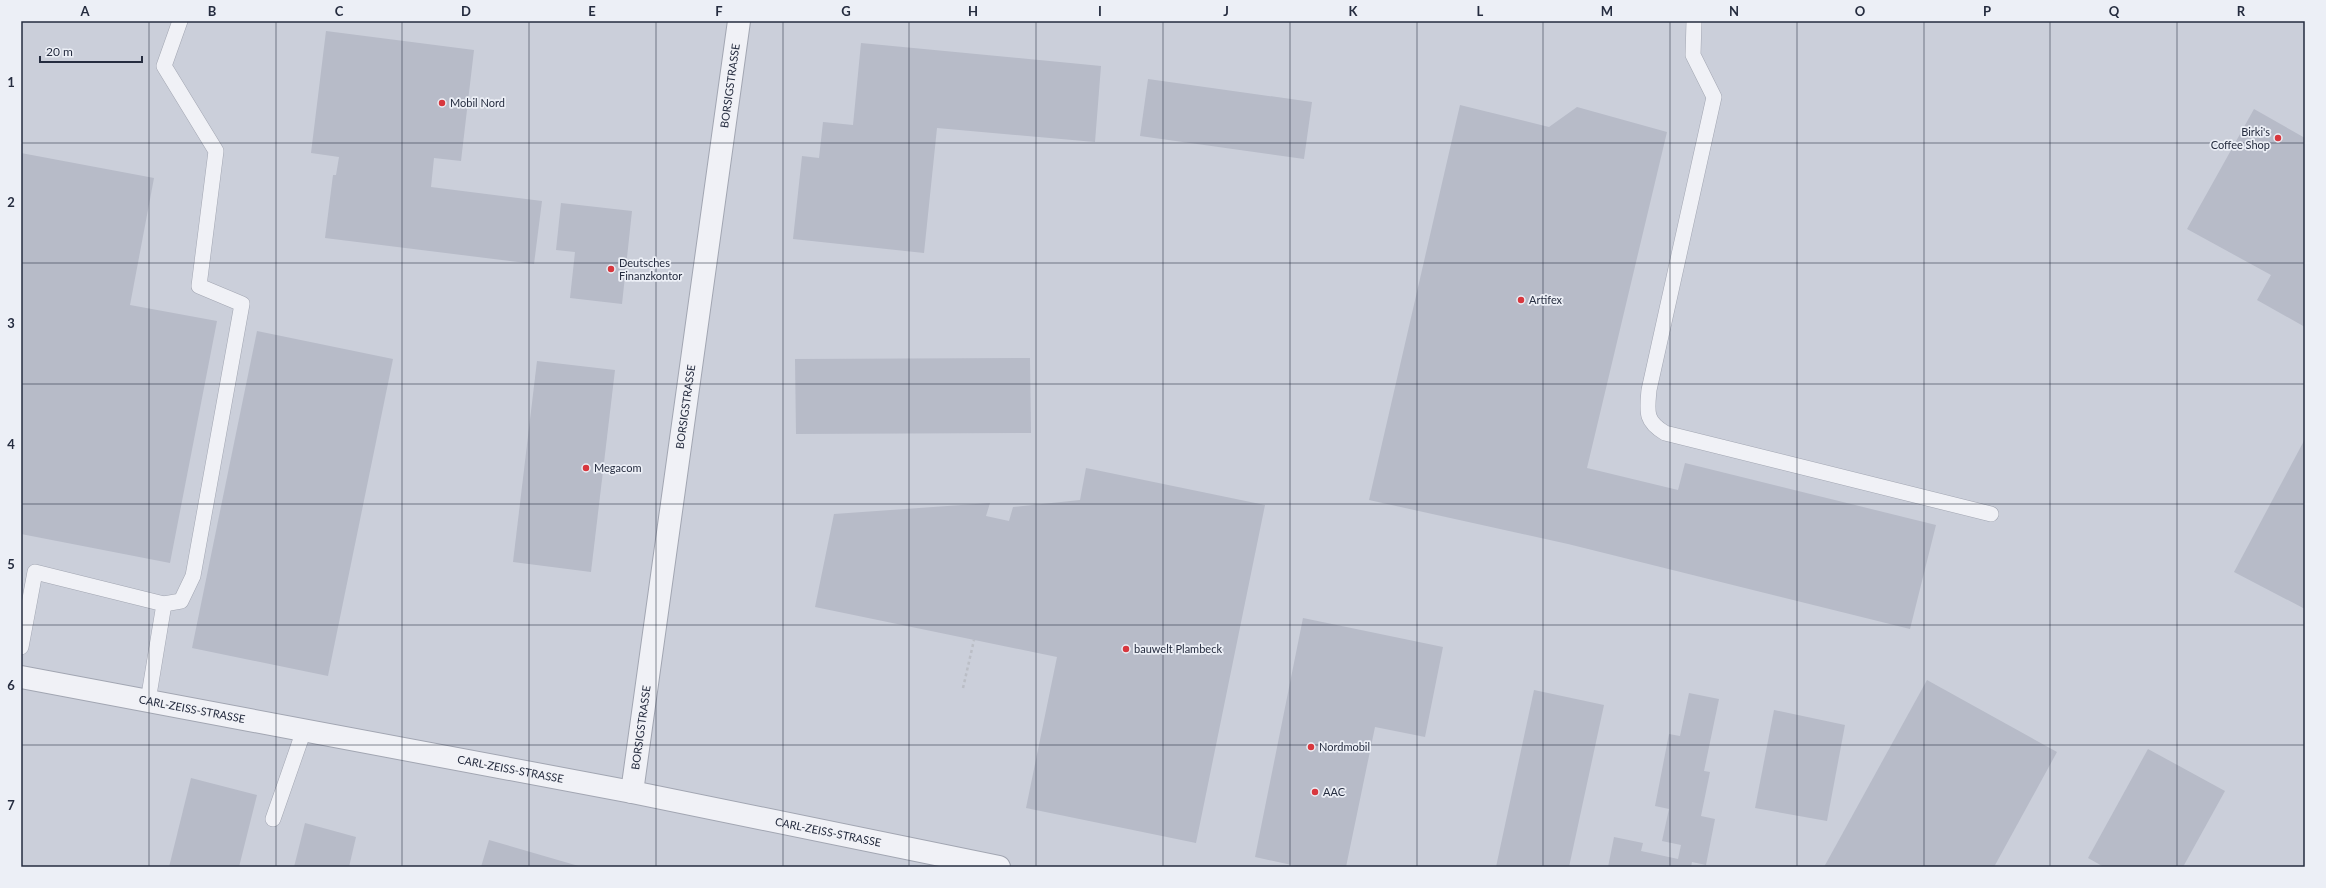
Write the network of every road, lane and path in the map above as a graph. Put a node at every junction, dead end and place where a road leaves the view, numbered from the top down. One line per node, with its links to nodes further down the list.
1 (180, 21): 5 (lane)
2 (739, 21): 12 (street, BORSIGSTRASSE)
3 (1694, 21): 4 (lane)
4 (1991, 514)
5 (164, 604): 7 (lane); 10 (lane)
6 (974, 640): 9 (path)
7 (21, 647)
8 (21, 678): 10 (street, CARL-ZEISS-STRASSE)
9 (963, 688)
10 (148, 701): 11 (street, CARL-ZEISS-STRASSE)
11 (304, 730): 12 (street, CARL-ZEISS-STRASSE); 13 (lane)
12 (632, 792): 14 (street, CARL-ZEISS-STRASSE)
13 (273, 819)
14 (999, 867)

